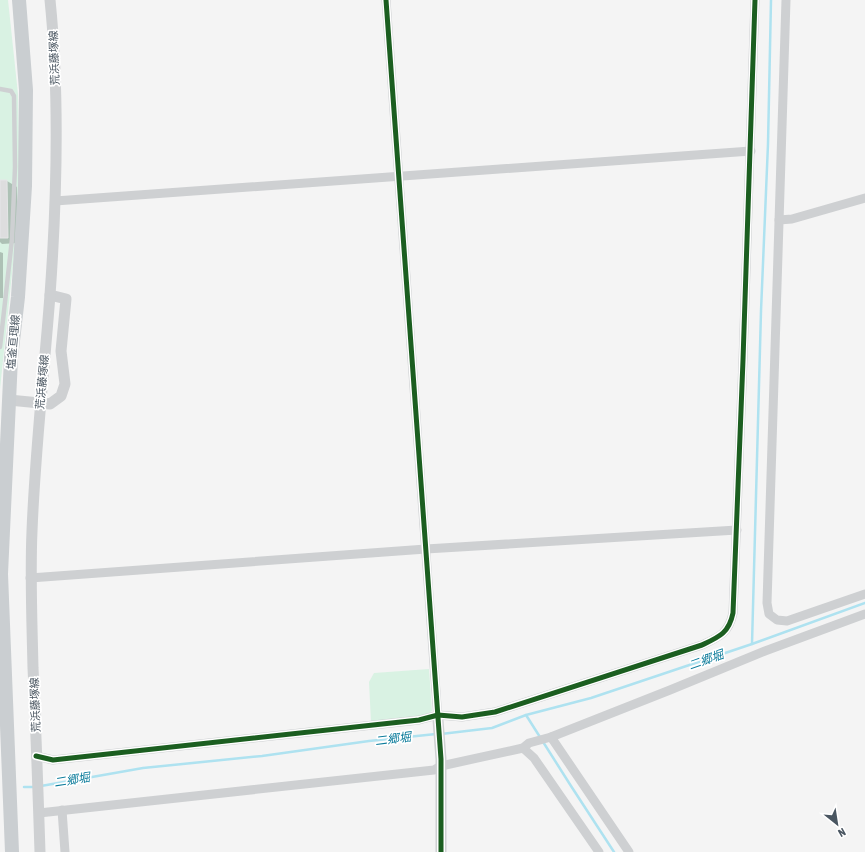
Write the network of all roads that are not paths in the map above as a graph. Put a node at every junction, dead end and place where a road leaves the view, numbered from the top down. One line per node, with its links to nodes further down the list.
1 (19, 0): 14 (main road, 塩釜亘理線)
2 (50, 0): 10 (street, 荒浜藤塚線)
3 (386, 0): 8 (street)
4 (755, 0): 7 (street)
5 (786, 0): 11 (street)
6 (0, 89): 13 (lane)
7 (750, 151): 8 (street); 15 (street)
8 (399, 176): 10 (street); 16 (street)
9 (865, 198): 11 (street)
10 (55, 201): 12 (street, 荒浜藤塚線)
11 (779, 220): 18 (street)
12 (50, 295): 14 (street); 17 (street, 荒浜藤塚線)
13 (0, 347)
14 (4, 400): 27 (main road, 塩釜亘理線)
15 (737, 530): 16 (street); 20 (street)
16 (426, 549): 17 (street); 20 (street)
17 (30, 578): 23 (street, 荒浜藤塚線)
18 (865, 594)
19 (865, 614): 21 (street)
20 (438, 718): 23 (street); 24 (street)
21 (549, 737): 22 (street); 32 (street)
22 (526, 746): 24 (street); 31 (street)
23 (36, 760): 25 (street, 荒浜藤塚線)
24 (441, 762): 26 (street); 30 (street)
25 (38, 809): 26 (street); 28 (street)
26 (62, 810): 29 (street)
27 (12, 852)
28 (40, 852)
29 (65, 852)
30 (441, 852)
31 (599, 852)
32 (629, 852)

